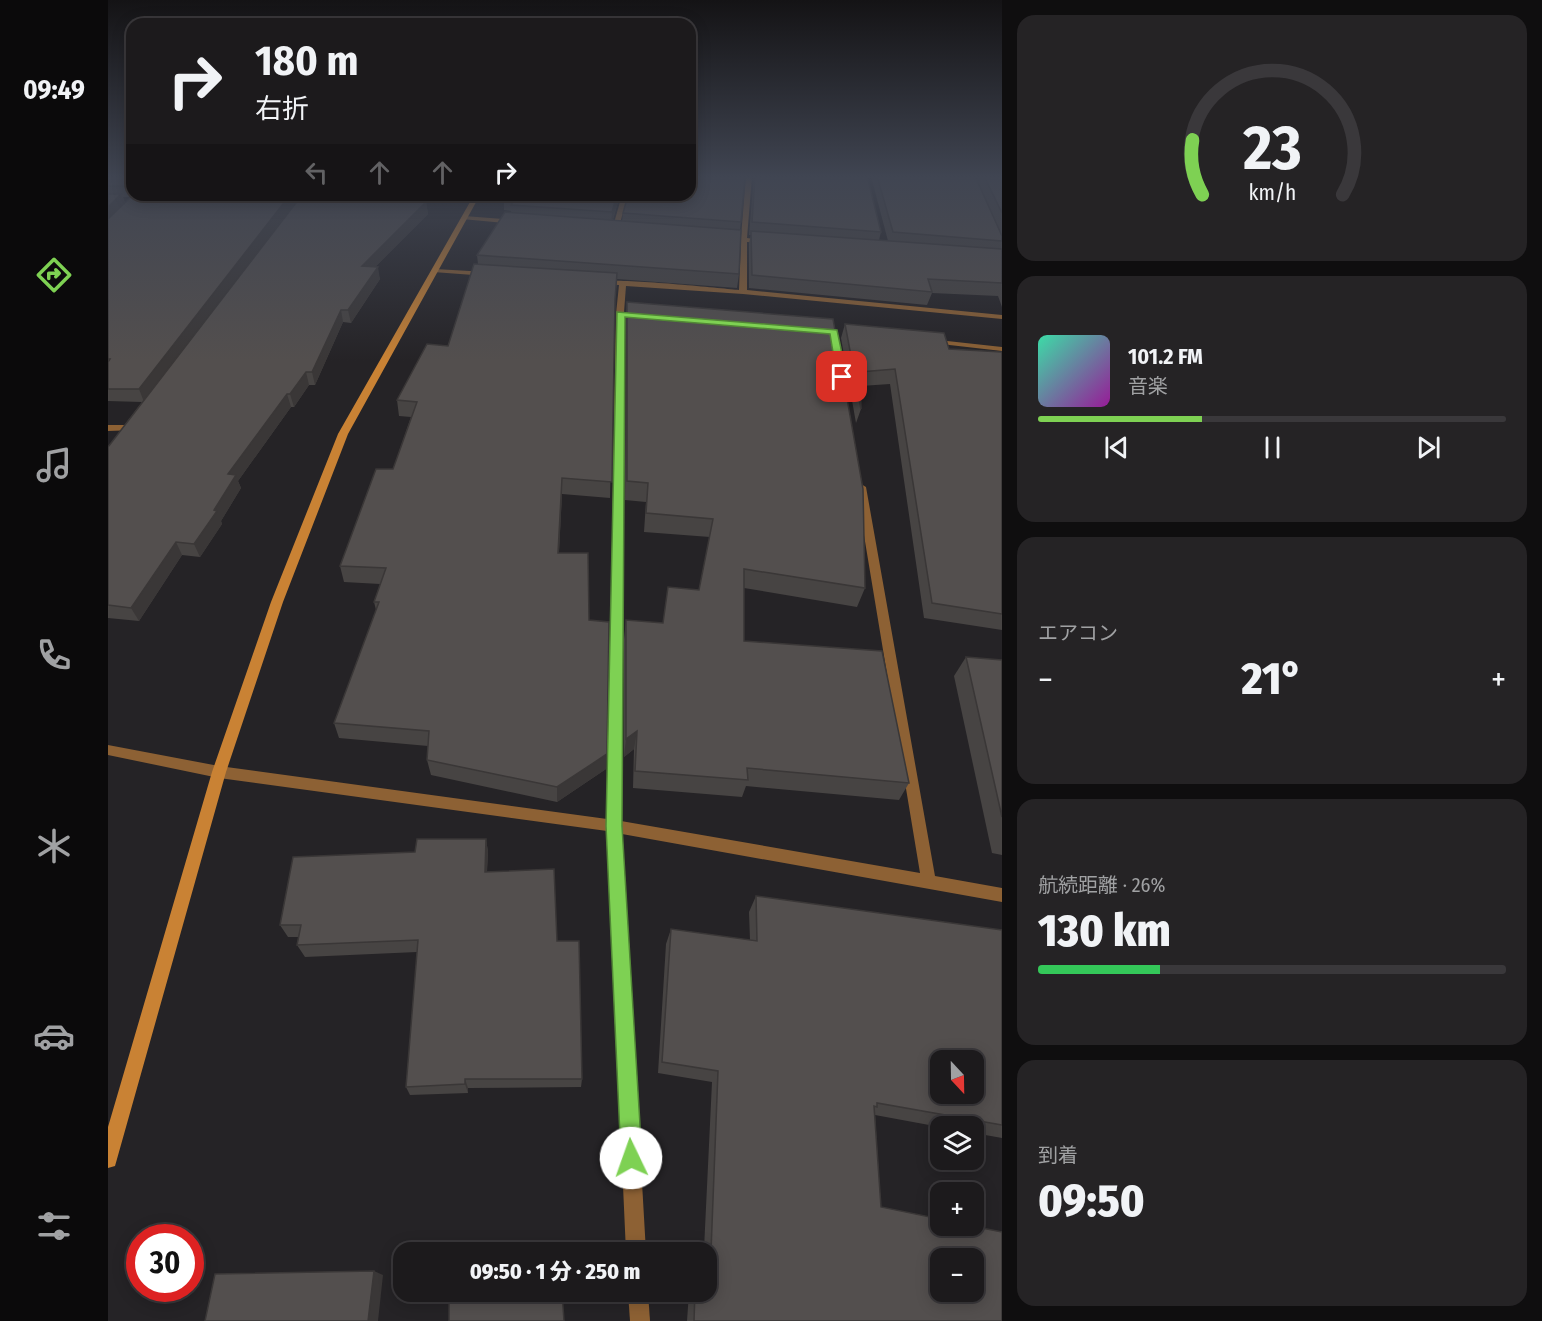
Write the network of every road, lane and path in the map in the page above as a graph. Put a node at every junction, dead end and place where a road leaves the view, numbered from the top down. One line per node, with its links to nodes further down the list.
1 (453, 238): 5 (street)
2 (720, 238): 3 (street)
3 (744, 239): 4 (street); 9 (street)
4 (767, 241)
5 (435, 271): 6 (street); 21 (street)
6 (494, 274)
7 (600, 282): 8 (street)
8 (623, 283): 9 (street); 10 (street)
9 (743, 292): 12 (street)
10 (620, 314): 11 (street); 22 (street)
11 (632, 315)
12 (1002, 317)
13 (922, 340): 14 (street)
14 (1002, 349)
15 (140, 419): 17 (street)
16 (108, 428): 17 (street)
17 (133, 428): 18 (street)
18 (125, 436)
19 (858, 472): 23 (street)
20 (108, 750): 21 (street)
21 (219, 772): 22 (street); 25 (street)
22 (614, 826): 23 (street); 26 (street)
23 (929, 882): 24 (street)
24 (1002, 895)
25 (108, 1159)
26 (635, 1242)
27 (639, 1302): 28 (street)
28 (640, 1321)

